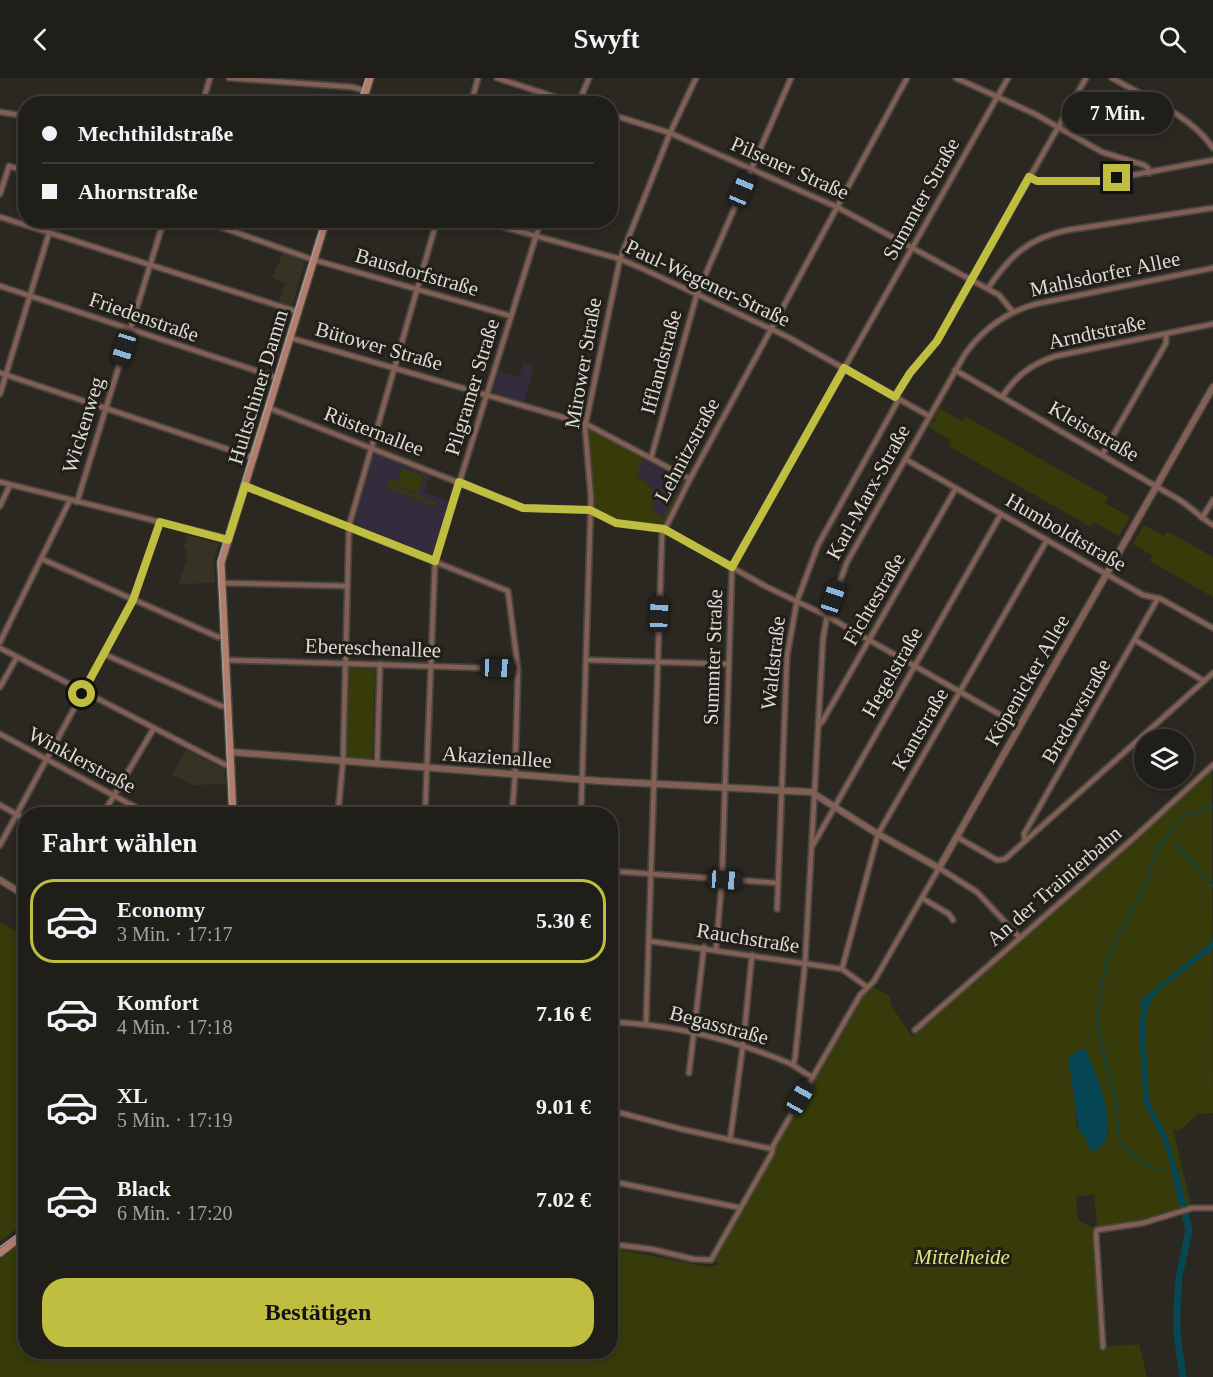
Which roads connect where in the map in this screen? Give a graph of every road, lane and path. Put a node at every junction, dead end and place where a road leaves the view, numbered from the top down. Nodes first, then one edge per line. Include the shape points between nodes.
1 (210, 78) edge
2 (229, 78) edge
3 (370, 78) edge
4 (478, 78) edge
5 (497, 78) edge
6 (589, 78) edge
7 (696, 78) edge
8 (791, 78) edge
9 (907, 78) edge
10 (956, 78) edge
11 (1008, 78) edge
12 (1086, 78) edge
13 (1112, 78) edge
14 (366, 91) junction
15 (204, 96) edge
16 (364, 96) edge
17 (473, 96) edge
18 (552, 96) edge
19 (581, 96) edge
20 (997, 96) junction
21 (0, 112) edge
22 (18, 115) edge
23 (618, 117) edge
24 (1058, 127) junction
25 (670, 133) junction
26 (1213, 147) edge
27 (1213, 160) edge
28 (751, 168) junction
29 (18, 169) edge
30 (1149, 173) junction
31 (1029, 177) junction
32 (0, 194) edge
33 (837, 207) junction
34 (1213, 208) edge
35 (0, 217) edge
36 (18, 223) edge
37 (34, 228) edge
38 (162, 228) edge
39 (226, 228) edge
40 (324, 228) edge
41 (435, 228) edge
42 (507, 228) edge
43 (538, 228) edge
44 (49, 233) junction
45 (536, 236) junction
46 (912, 247) junction
47 (620, 259) junction
48 (314, 260) junction
49 (150, 265) junction
50 (949, 267) joint
51 (1213, 268) edge
52 (972, 279) junction
53 (0, 286) edge
54 (988, 288) junction
55 (417, 289) junction
56 (697, 294) junction
57 (30, 296) junction
58 (298, 312) junction
59 (1013, 312) junction
60 (511, 316) junction
61 (1213, 324) edge
62 (130, 329) junction
63 (771, 329) junction
64 (1166, 334) junction
65 (291, 338) junction
66 (394, 368) junction
67 (844, 368) junction
68 (955, 370) junction
69 (3, 374) edge
70 (278, 378) junction
71 (1213, 387) edge
72 (0, 394) edge
73 (486, 395) junction
74 (1002, 397) junction
75 (897, 398) junction
76 (106, 408) junction
77 (269, 408) junction
78 (929, 416) junction
79 (586, 424) junction
80 (371, 448) junction
81 (1102, 455) junction
82 (254, 458) junction
83 (651, 458) junction
84 (905, 459) junction
85 (690, 479) junction
86 (0, 482) edge
87 (459, 482) junction
88 (10, 485) junction
89 (245, 486) junction
90 (1157, 486) junction
91 (956, 488) junction
92 (70, 500) junction
93 (1213, 500) edge
94 (77, 502) junction
95 (0, 506) edge
96 (590, 510) junction
97 (1001, 514) junction
98 (1202, 518) junction
99 (160, 522) junction
100 (1213, 525) edge
101 (349, 526) junction
102 (664, 529) junction
103 (228, 540) junction
104 (1047, 540) junction
105 (42, 559) junction
106 (435, 561) junction
107 (732, 567) junction
108 (1107, 574) junction
109 (222, 583) junction
110 (347, 586) junction
111 (1158, 598) junction
112 (133, 600) junction
113 (797, 602) junction
114 (827, 616) junction
115 (1213, 628) edge
116 (225, 637) junction
117 (869, 640) junction
118 (1135, 640) junction
119 (0, 642) edge
120 (0, 648) edge
121 (105, 654) junction
122 (17, 657) junction
123 (227, 660) junction
124 (586, 660) junction
125 (657, 662) junction
126 (345, 663) junction
127 (380, 664) junction
128 (729, 664) junction
129 (431, 666) junction
130 (915, 666) junction
131 (518, 669) junction
132 (1213, 673) edge
133 (1204, 681) junction
134 (0, 687) edge
135 (83, 692) junction
136 (960, 692) junction
137 (229, 706) junction
138 (819, 725) junction
139 (1020, 726) junction
140 (154, 728) junction
141 (0, 734) edge
142 (231, 752) junction
143 (46, 759) junction
144 (343, 761) junction
145 (377, 764) junction
146 (232, 765) junction
147 (1213, 765) edge
148 (428, 768) junction
149 (515, 775) junction
150 (582, 780) junction
151 (653, 784) junction
152 (725, 788) junction
153 (781, 790) junction
154 (815, 793) junction
155 (114, 796) junction
156 (0, 805) edge
157 (835, 806) junction
158 (20, 807) edge
159 (107, 807) edge
160 (135, 807) edge
161 (233, 807) edge
162 (339, 807) edge
163 (425, 807) edge
164 (513, 807) edge
165 (581, 807) edge
166 (18, 811) edge
167 (16, 815) junction
168 (879, 834) junction
169 (957, 837) junction
170 (1025, 840) junction
171 (0, 845) edge
172 (812, 847) junction
173 (939, 868) junction
174 (618, 872) edge
175 (651, 874) junction
176 (722, 879) junction
177 (0, 880) edge
178 (778, 883) junction
179 (18, 891) edge
180 (922, 898) junction
181 (777, 909) dead end
182 (953, 920) dead end
183 (1020, 938) junction
184 (649, 940) junction
185 (704, 947) junction
186 (716, 949) junction
187 (752, 955) junction
188 (805, 964) junction
189 (842, 969) junction
190 (867, 987) junction
191 (618, 1022) edge
192 (646, 1023) junction
193 (915, 1030) dead end
194 (694, 1034) junction
195 (743, 1045) junction
196 (793, 1065) junction
197 (689, 1072) dead end
198 (813, 1077) junction
199 (618, 1112) edge
200 (730, 1140) junction
201 (772, 1149) junction
202 (618, 1183) edge
203 (741, 1208) junction
204 (1213, 1208) edge
205 (18, 1239) edge
206 (618, 1245) edge
207 (0, 1253) edge
208 (1103, 1347) dead end

1 - 15 street
2 - 14 street
3 - 14 main road
4 - 17 street
5 - 18 street
6 - 19 street
7 - 25 street, Mirower Straße
8 - 28 street, Ifflandstraße
9 - 33 street, Lehnitzstraße
10 - 20 street
11 - 20 street, Summter Straße
12 - 24 street, Waldstraße
13 - 26 street via 1183,118 1206,136
14 - 16 main road
20 - 24 street
20 - 46 street, Summter Straße
21 - 22 street
23 - 25 street, Pilsener Straße
24 - 30 street via 1102,152 1144,165
24 - 31 street, Waldstraße
25 - 28 street, Pilsener Straße
25 - 47 street, Mirower Straße
27 - 30 street
28 - 33 street, Pilsener Straße
28 - 56 street, Ifflandstraße
29 - 32 street via 9,166
30 - 31 street via 1101,181 1037,181
31 - 52 street, Waldstraße
33 - 46 street, Pilsener Straße
33 - 63 street, Lehnitzstraße
34 - 54 street via 1048,235 1016,253
35 - 36 street
37 - 44 street
38 - 49 street, Wickenweg
39 - 48 street, Bausdorfstraße
40 - 48 main road, Hultschiner Damm
41 - 55 street
42 - 45 street, Paul-Wegener-Straße
43 - 45 street, Pilgramer Straße
44 - 49 street
44 - 57 street
45 - 47 street, Paul-Wegener-Straße
45 - 60 street, Pilgramer Straße
46 - 50 street, Pilsener Straße
46 - 67 street, Summter Straße
47 - 56 street, Paul-Wegener-Straße
47 - 79 street, Mirower Straße
48 - 55 street, Bausdorfstraße
48 - 58 main road, Hultschiner Damm
49 - 58 street
49 - 62 street, Wickenweg
50 - 52 street, Mahlsdorfer Allee
51 - 59 street, Mahlsdorfer Allee
52 - 54 street, Mahlsdorfer Allee
52 - 75 street, Waldstraße via 937,341 910,373
53 - 57 street, Friedenstraße
54 - 59 street, Mahlsdorfer Allee via 1007,302
55 - 60 street, Bausdorfstraße
55 - 66 street
56 - 63 street, Paul-Wegener-Straße
56 - 83 street, Ifflandstraße
57 - 62 street, Friedenstraße
57 - 69 street
58 - 65 main road, Hultschiner Damm
59 - 68 street, Karl-Marx-Straße via 976,340
60 - 73 street, Pilgramer Straße
61 - 64 street, Arndtstraße
62 - 70 street, Friedenstraße
62 - 76 street, Wickenweg
63 - 67 street, Paul-Wegener-Straße
63 - 85 street, Lehnitzstraße
64 - 74 street, Arndtstraße via 1040,361 1018,376
64 - 81 street via 1166,343
65 - 66 street, Bütower Straße
65 - 70 main road, Hultschiner Damm
66 - 73 street, Bütower Straße
66 - 80 street
67 - 75 street, Paul-Wegener-Straße
67 - 107 street, Summter Straße
68 - 74 street, Kleiststraße
68 - 78 street, Karl-Marx-Straße
69 - 72 street
69 - 76 street
70 - 77 main road, Hultschiner Damm
71 - 90 street, Köpenicker Allee
73 - 79 street, Bütower Straße
73 - 87 street, Pilgramer Straße
74 - 81 street, Kleiststraße
75 - 78 street, Paul-Wegener-Straße
75 - 113 street, Waldstraße via 821,538
76 - 82 street
76 - 94 street, Wickenweg
77 - 80 street, Rüsternallee
77 - 82 main road, Hultschiner Damm
78 - 84 street, Karl-Marx-Straße
79 - 83 street, Bütower Straße
79 - 96 street, Mirower Straße
80 - 87 street, Rüsternallee
80 - 101 street
81 - 90 street, Kleiststraße
82 - 89 main road, Hultschiner Damm
83 - 85 street, Bütower Straße
84 - 91 street, Humboldtstraße
84 - 114 street, Karl-Marx-Straße via 847,562
85 - 102 street, Lehnitzstraße
86 - 88 street
87 - 96 street, Rüsternallee via 523,508
87 - 106 street, Pilgramer Straße
88 - 92 street
88 - 95 street
89 - 101 street
89 - 103 main road, Hultschiner Damm
90 - 98 street, Kleiststraße via 1195,509
90 - 108 street, Köpenicker Allee
91 - 97 street, Humboldtstraße
91 - 117 street, Fichtestraße
92 - 94 street
92 - 105 street
93 - 98 street
94 - 99 street
96 - 102 street, Rüsternallee via 616,523
96 - 124 street, Mirower Straße
97 - 104 street, Humboldtstraße
97 - 130 street, Hegelstraße
98 - 100 street, Kleiststraße
99 - 103 street
99 - 112 street
101 - 106 street
101 - 110 street
102 - 107 street, Rüsternallee
102 - 125 street, Lehnitzstraße
103 - 109 main road, Hultschiner Damm via 221,563
104 - 108 street, Humboldtstraße
104 - 136 street, Kantstraße
105 - 112 street
105 - 119 street
106 - 129 street, Pilgramer Straße
106 - 131 street via 508,591
107 - 113 street, Rüsternallee
107 - 128 street, Summter Straße
108 - 111 street, Humboldtstraße via 1143,595
108 - 139 street, Köpenicker Allee
109 - 110 street
109 - 116 main road, Hultschiner Damm
110 - 126 street
111 - 115 street, Humboldtstraße
111 - 118 street, Bredowstraße
112 - 116 street
112 - 121 street
113 - 114 street, Rüsternallee
113 - 153 street, Waldstraße via 787,656
114 - 117 street, Rüsternallee
114 - 138 street, Karl-Marx-Straße
116 - 123 main road, Hultschiner Damm
117 - 130 street, Rüsternallee
117 - 138 street, Fichtestraße
118 - 133 street
118 - 170 street, Bredowstraße via 1024,834
120 - 122 street
121 - 135 street
121 - 137 street
122 - 134 street
122 - 135 street
123 - 126 street, Ebereschenallee
123 - 137 main road, Hultschiner Damm
124 - 125 street
124 - 150 street, Mirower Straße
125 - 128 street
125 - 151 street, Lehnitzstraße
126 - 127 street, Ebereschenallee
126 - 144 street
127 - 129 street, Ebereschenallee
127 - 145 street
128 - 152 street, Summter Straße
129 - 131 street, Ebereschenallee
129 - 148 street, Pilgramer Straße
130 - 136 street, Rüsternallee
130 - 157 street, Hegelstraße
131 - 149 street
132 - 133 street
133 - 170 street
135 - 140 street
135 - 143 street
136 - 139 street, Rüsternallee
136 - 168 street, Kantstraße
137 - 142 main road, Hultschiner Damm
138 - 154 street, Karl-Marx-Straße
139 - 169 street, Köpenicker Allee
140 - 146 street
140 - 155 street
141 - 143 street, Winklerstraße
142 - 144 street, Akazienallee
142 - 146 main road, Hultschiner Damm
143 - 155 street, Winklerstraße
143 - 158 street
144 - 145 street, Akazienallee
144 - 162 street
145 - 148 street, Akazienallee
146 - 161 main road, Hultschiner Damm
147 - 183 street, An der Trainierbahn
148 - 149 street, Akazienallee
148 - 163 street, Pilgramer Straße
149 - 150 street, Akazienallee
149 - 164 street
150 - 151 street, Akazienallee
150 - 165 street, Mirower Straße
151 - 152 street, Akazienallee
151 - 175 street, Lehnitzstraße
152 - 153 street, Akazienallee
152 - 176 street, Summter Straße
153 - 154 street, Akazienallee
153 - 178 street, Waldstraße
154 - 157 street
154 - 172 street, Karl-Marx-Straße
155 - 159 street
155 - 160 street, Winklerstraße
156 - 167 street
157 - 168 street
157 - 172 street, Hegelstraße
166 - 167 street
167 - 171 street
168 - 173 street
168 - 189 street, Kantstraße
169 - 170 street via 1000,861
169 - 173 street, Köpenicker Allee
172 - 188 street, Karl-Marx-Straße
173 - 180 street, Köpenicker Allee
173 - 183 street via 977,892
174 - 175 street
175 - 176 street
175 - 184 street, Lehnitzstraße
176 - 178 street
176 - 186 street, Summter Straße
177 - 179 street
178 - 181 street, Waldstraße
180 - 182 street
180 - 190 street, Köpenicker Allee
183 - 193 street, An der Trainierbahn
184 - 185 street, Rauchstraße
184 - 192 street, Lehnitzstraße
185 - 186 street, Rauchstraße
185 - 194 street
186 - 187 street, Rauchstraße
187 - 188 street, Rauchstraße
187 - 195 street
188 - 189 street, Rauchstraße
188 - 196 street, Karl-Marx-Straße
189 - 190 street, Rauchstraße
190 - 198 street, Köpenicker Allee
191 - 192 street, Begasstraße
192 - 194 street, Begasstraße
194 - 195 street, Begasstraße
194 - 197 street
195 - 196 street, Begasstraße
195 - 200 street
196 - 198 street, Begasstraße
198 - 201 street, Köpenicker Allee
199 - 200 street
200 - 201 street
201 - 203 street, Köpenicker Allee
202 - 203 street
203 - 206 street, Köpenicker Allee via 711,1260
204 - 208 street via 1190,1208 1143,1223 1098,1230
205 - 207 main road

